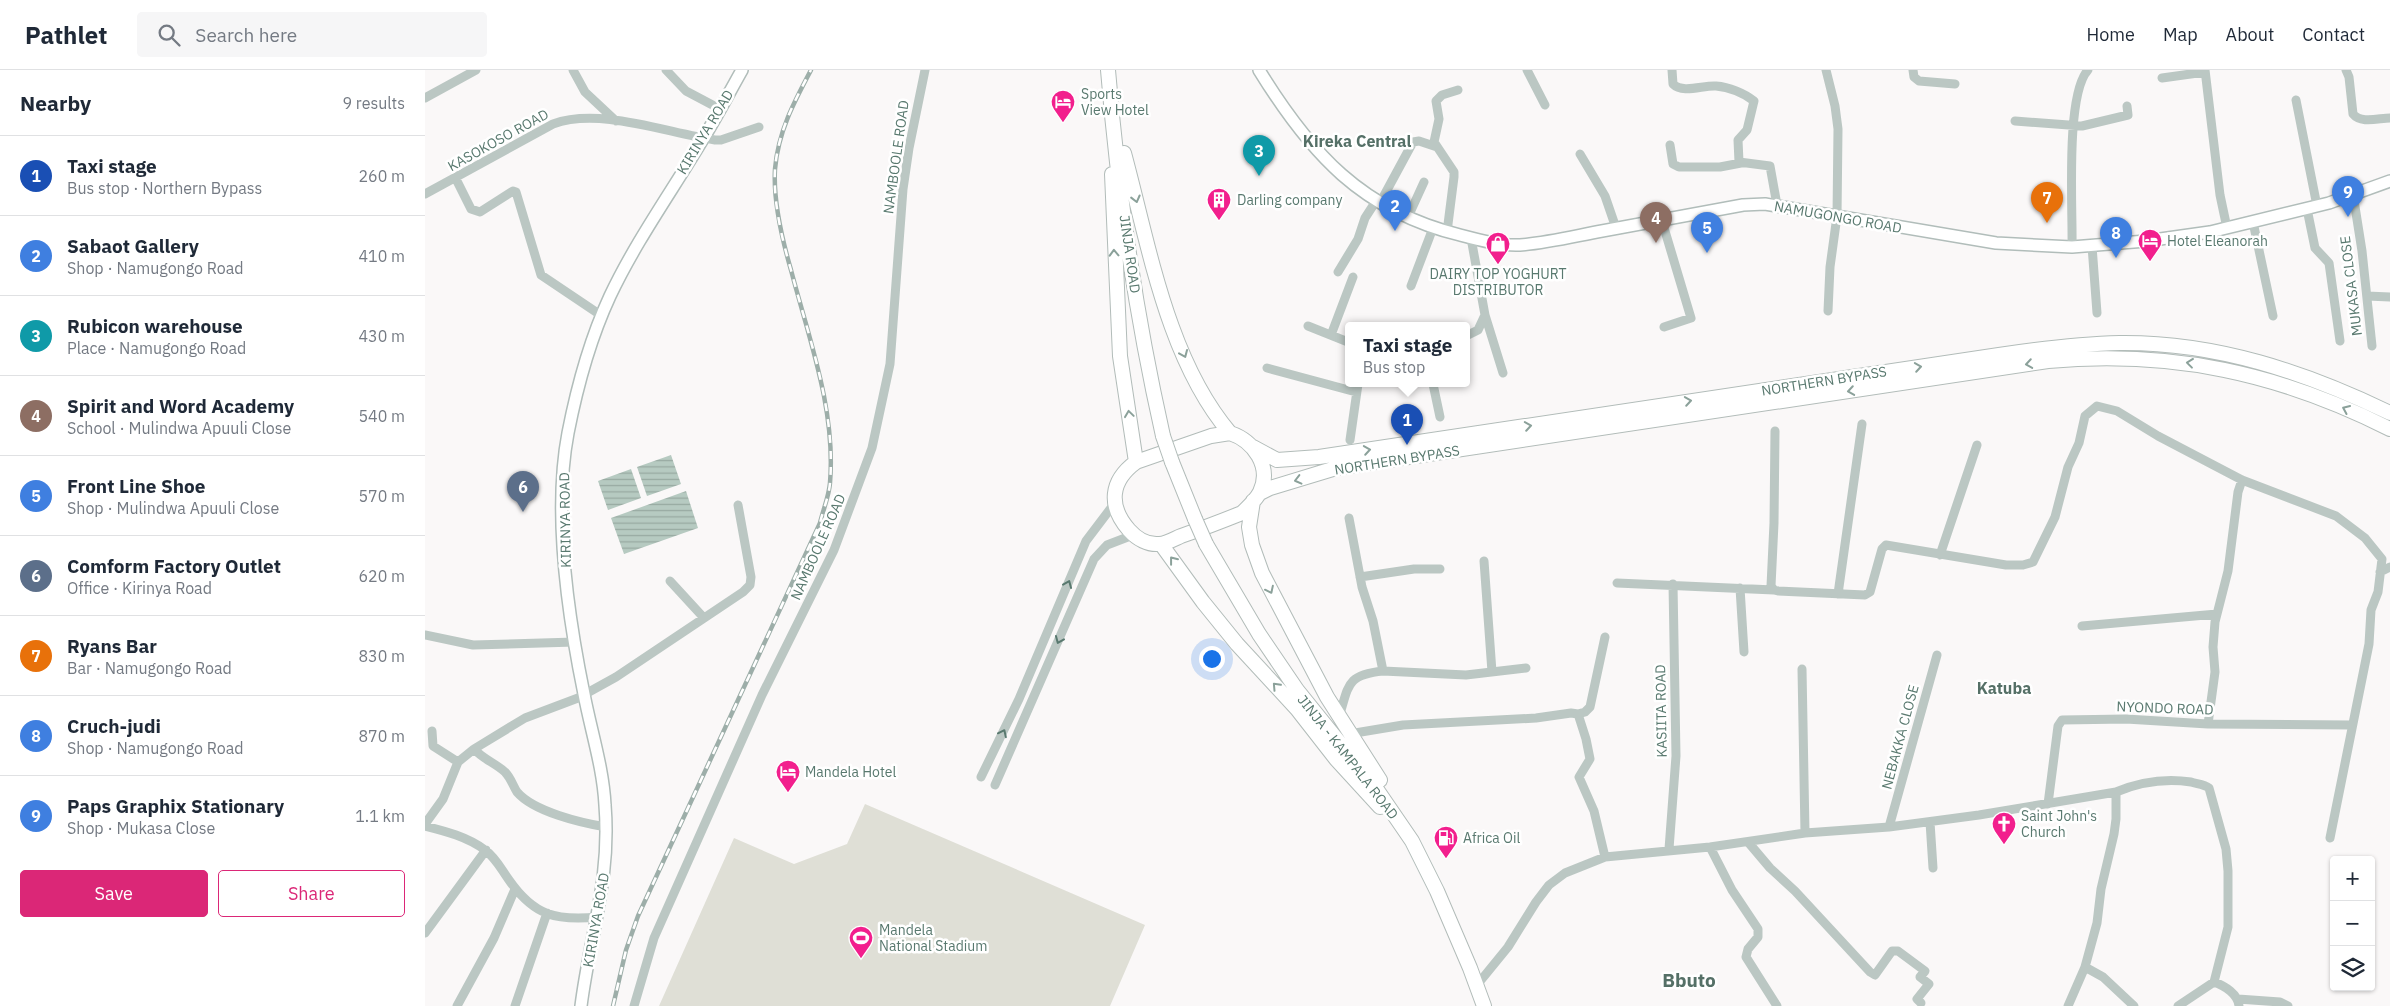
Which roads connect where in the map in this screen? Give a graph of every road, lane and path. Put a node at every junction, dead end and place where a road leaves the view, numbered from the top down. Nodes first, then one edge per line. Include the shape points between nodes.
1 (476, 70) edge
2 (573, 70) edge
3 (666, 70) edge
4 (742, 70) edge
5 (925, 70) edge
6 (1108, 70) edge
7 (1259, 70) edge
8 (1527, 70) edge
9 (1672, 70) edge
10 (1826, 70) edge
11 (1913, 70) edge
12 (2088, 70) edge
13 (2346, 70) edge
14 (2205, 71) edge
15 (2161, 78) dead end
16 (1955, 84) dead end
17 (1458, 90) dead end
18 (425, 98) edge
19 (2297, 100) dead end
20 (1111, 101) junction
21 (1545, 105) dead end
22 (2127, 106) dead end
23 (720, 109) junction
24 (2390, 118) edge
25 (616, 121) junction
26 (2015, 121) dead end
27 (2073, 125) junction
28 (759, 127) dead end
29 (703, 138) junction
30 (1670, 145) dead end
31 (1437, 147) junction
32 (1580, 154) dead end
33 (1741, 164) junction
34 (455, 179) junction
35 (2390, 181) edge
36 (1424, 182) dead end
37 (425, 194) edge
38 (2353, 194) junction
39 (1378, 202) junction
40 (1777, 205) junction
41 (2312, 208) junction
42 (1837, 216) junction
43 (1408, 217) junction
44 (1662, 221) junction
45 (2253, 222) junction
46 (1433, 228) junction
47 (1616, 228) junction
48 (2227, 228) junction
49 (1447, 232) junction
50 (1471, 238) junction
51 (2092, 246) junction
52 (2072, 247) junction
53 (1339, 272) dead end
54 (1353, 277) dead end
55 (1411, 286) dead end
56 (2367, 296) junction
57 (2390, 297) edge
58 (1829, 311) dead end
59 (2097, 313) dead end
60 (602, 316) junction
61 (1485, 316) junction
62 (2273, 316) dead end
63 (1308, 326) dead end
64 (1664, 328) dead end
65 (1470, 334) edge
66 (1331, 335) junction
67 (1345, 341) edge
68 (2340, 342) dead end
69 (2372, 346) dead end
70 (1267, 368) dead end
71 (1503, 374) dead end
72 (1345, 385) edge
73 (1434, 387) edge
74 (1357, 388) edge
75 (2390, 413) edge
76 (1440, 418) dead end
77 (1862, 424) dead end
78 (2390, 429) edge
79 (1775, 431) dead end
80 (1230, 433) junction
81 (1350, 440) dead end
82 (1977, 445) dead end
83 (1253, 448) junction
84 (1136, 462) junction
85 (1172, 462) joint
86 (2242, 480) junction
87 (1257, 496) junction
88 (738, 504) dead end
89 (1114, 504) junction
90 (1349, 518) dead end
91 (1133, 535) junction
92 (1161, 544) junction
93 (1940, 555) junction
94 (1484, 561) dead end
95 (2390, 567) edge
96 (1440, 569) dead end
97 (2380, 572) junction
98 (1360, 577) junction
99 (670, 581) dead end
100 (1617, 583) dead end
101 (1673, 584) junction
102 (1740, 588) junction
103 (1774, 590) junction
104 (1838, 594) junction
105 (2217, 614) junction
106 (704, 618) junction
107 (2082, 626) dead end
108 (425, 635) edge
109 (1605, 637) dead end
110 (575, 642) junction
111 (1744, 652) dead end
112 (1937, 655) dead end
113 (1526, 668) dead end
114 (1802, 669) dead end
115 (1383, 671) junction
116 (1492, 672) junction
117 (584, 695) junction
118 (1578, 714) junction
119 (1339, 717) junction
120 (2208, 724) junction
121 (2352, 725) junction
122 (432, 731) dead end
123 (1349, 734) junction
124 (474, 749) junction
125 (458, 762) junction
126 (981, 777) dead end
127 (995, 785) dead end
128 (2116, 792) junction
129 (2048, 804) junction
130 (1930, 822) junction
131 (425, 825) edge
132 (1889, 827) junction
133 (606, 828) junction
134 (1805, 833) junction
135 (2330, 838) dead end
136 (1412, 841) junction
137 (1748, 842) junction
138 (1710, 846) junction
139 (1669, 849) junction
140 (486, 850) junction
141 (1605, 857) junction
142 (1933, 868) dead end
143 (515, 888) junction
144 (547, 914) junction
145 (598, 917) junction
146 (425, 933) edge
147 (2085, 967) junction
148 (2214, 982) junction
149 (1477, 985) junction
150 (1921, 1003) dead end
151 (2239, 1003) edge
152 (457, 1006) edge
153 (515, 1006) edge
154 (581, 1006) edge
155 (634, 1006) edge
156 (1484, 1006) edge
157 (1777, 1006) edge
158 (2067, 1006) edge
159 (2133, 1006) edge
160 (2178, 1006) edge
161 (2288, 1006) edge

1 - 18 street
2 - 25 street via 585,92
3 - 23 street via 686,91
4 - 23 main road, KIRINYA ROAD
5 - 155 street, NAMBOOLE ROAD via 903,189 890,364 872,448 835,550 762,695 653,938
6 - 20 highway, JINJA ROAD
7 - 39 main road, NAMUGONGO ROAD via 1310,144 1334,169
8 - 21 street
9 - 33 street via 1673,84 1679,88 1716,86 1754,101 1747,130 1738,140
10 - 42 street via 1838,129
11 - 16 street via 1919,81
12 - 27 street via 2081,86
13 - 24 street via 2355,117
14 - 15 street
14 - 48 street
17 - 31 street via 1436,100 1439,119 1435,136
19 - 41 street
20 -> 80 highway via 1166,308 1189,366 1219,420
84 -> 20 highway via 1118,330
20 - 85 highway, JINJA ROAD, bridge via 1145,355
22 - 27 street via 2128,116 2090,125
23 - 29 main road, KIRINYA ROAD
25 - 29 street, KASOKOSO ROAD
25 - 34 street, KASOKOSO ROAD via 583,118 553,124
26 - 27 street
27 - 52 street
28 - 29 street, KASOKOSO ROAD via 721,140
29 - 60 main road, KIRINYA ROAD via 637,244
30 - 33 street via 1673,164 1679,167
31 - 39 street via 1415,141
31 - 49 street via 1454,172
32 - 47 street via 1605,196
33 - 40 street via 1770,166
34 - 37 street, KASOKOSO ROAD
34 - 60 street via 475,212 516,192 541,275
35 - 38 main road, NAMUGONGO ROAD
36 - 43 street
38 - 41 main road, NAMUGONGO ROAD
38 - 56 street, MUKASA CLOSE
39 - 43 main road, NAMUGONGO ROAD
39 - 53 street via 1365,218
40 - 42 main road, NAMUGONGO ROAD
40 - 44 main road, NAMUGONGO ROAD via 1743,205
41 - 45 main road, NAMUGONGO ROAD
41 - 68 street via 2315,248 2329,263
42 - 52 main road, NAMUGONGO ROAD via 1996,242
42 - 58 street via 1830,267
43 - 46 main road, NAMUGONGO ROAD
44 - 47 main road, NAMUGONGO ROAD
44 - 64 street via 1691,318
45 - 48 main road, NAMUGONGO ROAD
45 - 62 street
46 - 49 main road, NAMUGONGO ROAD
46 - 55 street
47 - 50 main road, NAMUGONGO ROAD via 1520,245
48 - 51 main road, NAMUGONGO ROAD
49 - 50 main road, NAMUGONGO ROAD
50 - 61 street
51 - 52 main road, NAMUGONGO ROAD
51 - 59 street
54 - 66 street
56 - 57 street
56 - 69 street, MUKASA CLOSE
60 - 110 main road, KIRINYA ROAD via 586,359 564,460 563,531
61 - 65 street via 1478,330
61 - 71 street
63 - 66 street
66 - 67 street
70 - 72 street
73 - 76 street
74 - 81 street
83 -> 75 highway, NORTHERN BYPASS via 1277,460 1319,457 1999,355 2073,345 2121,343 2181,346 2265,362 2314,379
77 - 104 street
78 -> 87 highway, NORTHERN BYPASS via 2323,398 2253,375 2194,363 2090,357 1336,468 1270,488
79 - 103 street via 1775,523 1771,577
80 - 83 highway
80 - 84 highway via 1211,436
82 - 93 street
83 - 87 highway via 1263,469
84 - 89 highway via 1119,480
85 - 136 highway, JINJA - KAMPALA ROAD, bridge via 1206,544 1253,625 1297,690 1373,784
86 - 93 street via 2117,412 2097,406 2085,416 2055,517 2033,562 2006,565
86 - 97 street via 2317,508 2352,526 2382,559
86 - 105 street via 2228,571
87 - 92 highway via 1242,513
87 -> 119 highway via 1249,527 1262,573
88 - 106 street via 751,570 749,585
89 - 91 highway via 1119,518
126 -> 89 street via 1019,699 1086,541
90 - 98 street
91 - 92 highway via 1143,541
91 -> 127 street via 1107,545 1094,559
136 -> 92 highway via 1237,644
93 - 104 street via 1886,545 1869,592 1865,596
94 - 116 street
95 - 97 street
96 - 98 street via 1414,569
97 - 121 street
98 - 115 street
99 - 106 street
100 - 101 street
101 - 102 street
101 - 139 street, KASIITA ROAD via 1676,756
102 - 103 street
102 - 111 street
103 - 104 street
105 - 107 street
105 - 120 street via 2213,647 2215,672
106 - 117 street via 645,659
108 - 110 street via 473,645
109 - 118 street via 1590,707
110 - 117 main road, KIRINYA ROAD
112 - 132 street, NEBAKKA CLOSE
113 - 116 street
114 - 134 street
115 - 116 street via 1466,675
115 - 119 street via 1351,681
117 - 124 street via 525,718
117 - 133 main road, KIRINYA ROAD via 601,767
118 - 123 street via 1403,725
118 - 141 street via 1590,759 1579,777 1594,811
119 - 123 highway
120 - 121 street, NYONDO ROAD
120 - 129 street, NYONDO ROAD via 2126,719 2062,720 2058,726
121 - 135 street
122 - 125 street via 433,746
123 - 136 highway via 1394,803
124 - 125 street
124 - 133 street via 504,772 517,792 530,802 563,819
125 - 131 street via 443,799
128 - 129 street
128 - 147 street via 2114,834
128 - 148 street via 2168,779 2209,788 2226,849 2227,871 2228,927
129 - 130 street
130 - 132 street
130 - 142 street
131 - 140 street via 461,837
132 - 134 street
133 - 145 main road, KIRINYA ROAD via 606,871
134 - 137 street
136 - 149 highway, JINJA - KAMPALA ROAD
137 - 138 street
137 - 150 street via 1870,972 1875,975 1892,951 1898,951 1925,971 1920,977 1929,984 1917,999
138 - 139 street
138 - 157 street via 1732,890 1758,929 1758,937 1746,957
139 - 141 street
140 - 143 street
140 - 146 street
141 - 149 street via 1565,873 1549,886 1502,955
143 - 144 street via 533,907
143 - 152 street via 494,938
144 - 145 street via 570,920
144 - 153 street
145 - 154 main road, KIRINYA ROAD
147 - 158 street
147 - 159 street via 2103,977
148 - 151 street via 2233,993
148 - 160 street
149 - 156 highway, JINJA - KAMPALA ROAD
151 - 161 street via 2280,1002

